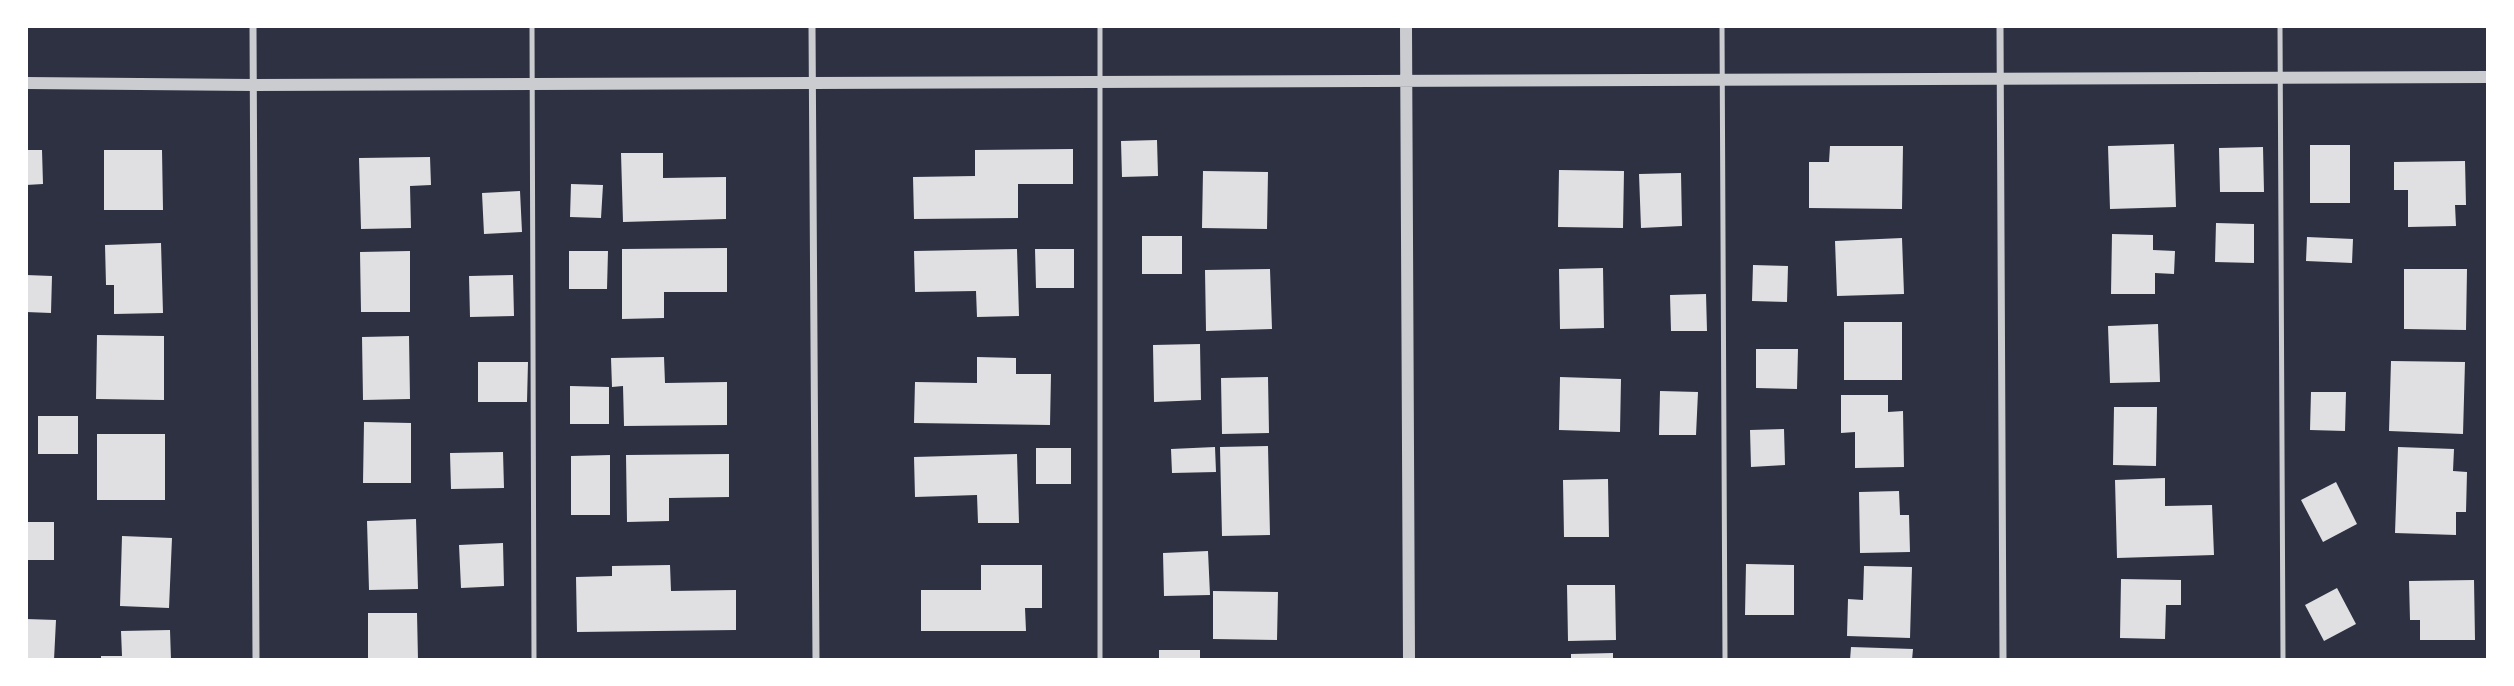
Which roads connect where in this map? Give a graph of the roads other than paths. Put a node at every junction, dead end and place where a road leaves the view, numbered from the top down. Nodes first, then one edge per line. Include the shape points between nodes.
1 (253, 26) edge
2 (532, 26) edge
3 (813, 26) edge
4 (1100, 26) edge
5 (1406, 26) edge
6 (1722, 26) edge
7 (2000, 26) edge
8 (2280, 26) edge
9 (2488, 77) edge
10 (2000, 78) junction
11 (2281, 78) junction
12 (1723, 80) junction
13 (1406, 81) junction
14 (1100, 82) junction
15 (26, 83) edge
16 (532, 83) junction
17 (813, 83) junction
18 (253, 85) junction
19 (256, 660) edge
20 (534, 660) edge
21 (816, 660) edge
22 (1100, 660) edge
23 (1409, 660) edge
24 (1725, 660) edge
25 (2003, 660) edge
26 (2283, 660) edge

1 - 18 street
2 - 16 lane
3 - 17 street
4 - 14 lane
5 - 13 street
6 - 12 lane
7 - 10 street
8 - 11 lane
9 - 11 street
10 - 11 street
10 - 12 street
10 - 25 street
11 - 26 lane
12 - 13 street
12 - 24 lane
13 - 14 street
13 - 23 street
14 - 17 street
14 - 22 lane
15 - 18 street
16 - 17 street
16 - 18 street
16 - 20 lane
17 - 21 street
18 - 19 street

